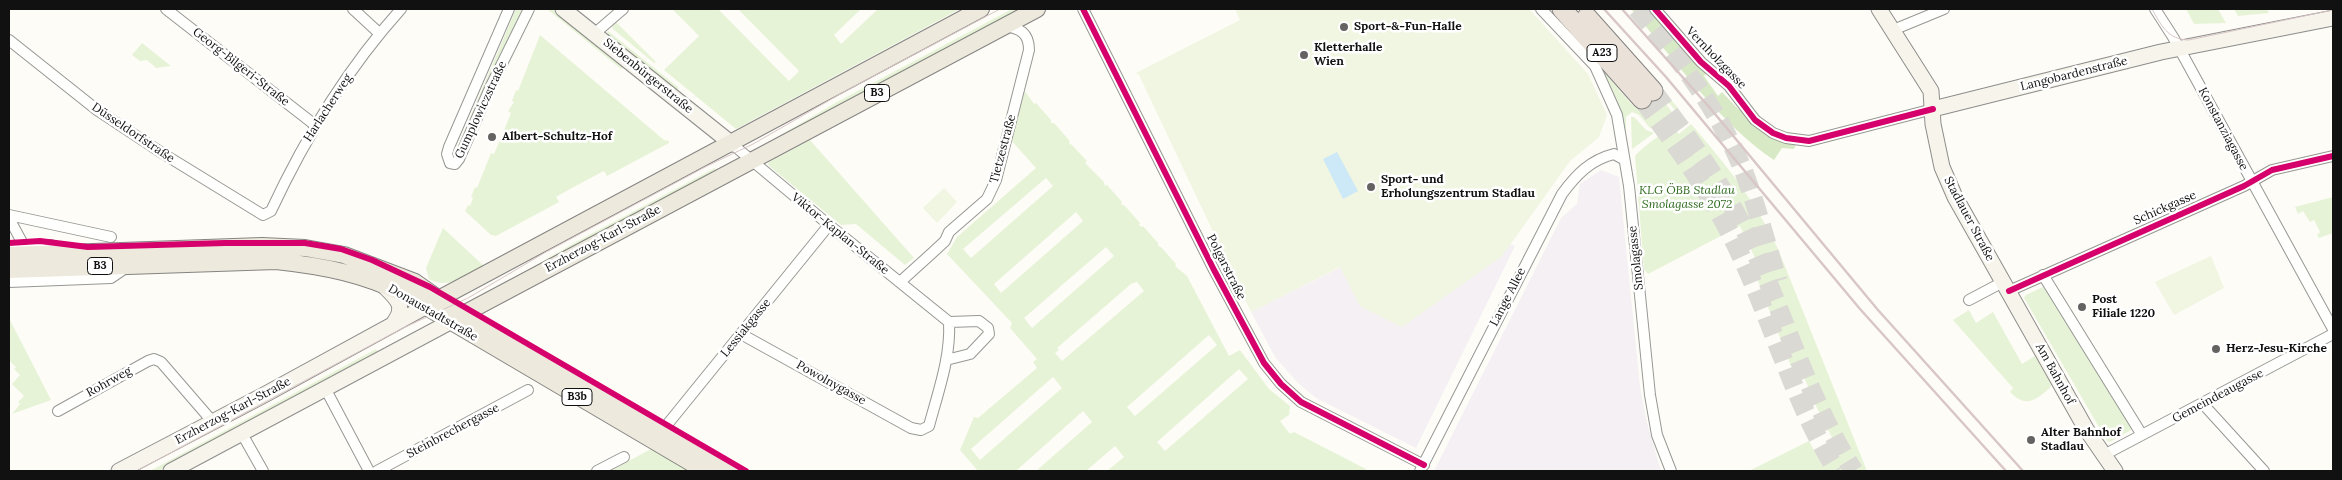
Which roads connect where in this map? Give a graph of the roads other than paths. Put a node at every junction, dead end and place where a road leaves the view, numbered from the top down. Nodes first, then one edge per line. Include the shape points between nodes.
1 (166, 9) edge
2 (353, 9) edge
3 (401, 9) edge
4 (509, 9) edge
5 (529, 9) edge
6 (563, 9) edge
7 (623, 9) edge
8 (981, 9) edge
9 (1037, 9) edge
10 (1083, 9) edge
11 (1541, 9) edge
12 (1562, 9) edge
13 (1578, 9) edge
14 (1655, 9) edge
15 (1879, 9) edge
16 (1944, 9) edge
17 (2155, 9) edge
18 (2333, 18) edge
19 (1003, 26) junction
20 (1893, 30) junction
21 (379, 33) junction
22 (594, 34) junction
23 (9, 40) edge
24 (2179, 49) junction
25 (1933, 109) junction
26 (315, 125) junction
27 (1816, 140) joint
28 (732, 144) junction
29 (2333, 156) edge
30 (1624, 159) junction
31 (751, 161) junction
32 (2251, 181) junction
33 (265, 215) joint
34 (10, 221) edge
35 (829, 226) junction
36 (111, 237) dead end
37 (9, 239) edge
38 (9, 246) edge
39 (24, 246) junction
40 (74, 253) junction
41 (9, 256) edge
42 (129, 265) junction
43 (9, 270) edge
44 (2043, 275) junction
45 (9, 282) edge
46 (380, 282) junction
47 (900, 282) junction
48 (2006, 286) junction
49 (440, 298) junction
50 (1969, 300) dead end
51 (425, 306) junction
52 (456, 318) junction
53 (949, 322) junction
54 (392, 324) junction
55 (2333, 329) edge
56 (741, 334) junction
57 (2333, 334) edge
58 (946, 360) junction
59 (325, 388) junction
60 (528, 390) dead end
61 (2203, 404) junction
62 (58, 411) dead end
63 (212, 421) junction
64 (662, 430) junction
65 (241, 432) junction
66 (2142, 435) junction
67 (624, 456) dead end
68 (2102, 456) junction
69 (1422, 468) edge
70 (119, 471) edge
71 (170, 471) edge
72 (264, 471) edge
73 (370, 471) edge
74 (377, 471) edge
75 (597, 471) edge
76 (705, 471) edge
77 (732, 471) edge
78 (1671, 471) edge
79 (2115, 471) edge
80 (2264, 471) edge

1 - 26 street, Georg-Bilgeri-Straße
2 - 21 street
3 - 21 street, Harlacherweg
4 - 5 street, Gumplowiczstraße via 449,147 450,163 455,164 459,160
6 - 22 street, Siebenbürgerstraße
7 - 22 street
8 - 28 main road, Erzherzog-Karl-Straße / B3
9 - 19 main road, Erzherzog-Karl-Straße / B3
10 - 69 street, Polgarstraße via 1264,363 1301,402
11 - 30 street, Smolagasse via 1595,66 1617,115
12 - 13 highway, A23 via 1648,95
14 - 27 street, Vernholzgasse via 1701,62 1729,86 1755,120 1786,138
15 - 20 street, Stadlauer Straße
16 - 20 street
17 - 24 street, Konstanziagasse
18 - 24 street, Langobardenstraße
19 - 31 main road, Erzherzog-Karl-Straße / B3
19 - 47 street, Tietzestraße via 1022,30 1029,40 1029,50 996,180 987,199
20 - 25 street, Stadlauer Straße via 1931,91
21 - 26 street, Harlacherweg
22 - 28 street, Siebenbürgerstraße
23 - 33 street, Düsseldorfstraße via 97,110 162,154
24 - 25 street, Langobardenstraße
24 - 32 street, Konstanziagasse
25 - 27 street, Langobardenstraße
25 - 48 street, Stadlauer Straße via 1936,139 1949,185
26 - 33 street, Harlacherweg via 271,210
28 - 31 street, Viktor-Kaplan-Straße
28 - 49 main road, Erzherzog-Karl-Straße / B3
29 - 32 street, Schickgasse via 2272,170
30 - 69 street, Lange Allee via 1614,154 1592,162 1562,194
30 - 78 street, Smolagasse via 1650,395 1657,435
31 - 35 street, Viktor-Kaplan-Straße
31 - 52 main road, Erzherzog-Karl-Straße / B3
32 - 44 street, Schickgasse
32 - 55 street, Konstanziagasse
34 - 36 street
34 - 37 street
34 - 39 street
35 - 47 street, Viktor-Kaplan-Straße
35 - 56 street, Lessiakgasse
38 - 39 street, Donaustadtstraße
39 - 40 street, Donaustadtstraße via 51,246
40 - 41 main road, Donaustadtstraße / B3
40 - 49 main road, Donaustadtstraße / B3 via 225,247 305,248 344,255 386,270 415,282
42 - 43 main road, Donaustadtstraße / B3
42 - 45 street via 111,278
42 - 46 main road, Donaustadtstraße / B3 via 276,260 349,272
44 - 48 street, Schickgasse
44 - 66 street
46 - 51 main road, Donaustadtstraße / B3
46 - 54 street via 400,304 400,312
47 - 53 street, Viktor-Kaplan-Straße
48 - 50 street
48 - 68 street, Am Bahnhof
49 - 51 main road, Erzherzog-Karl-Straße / B3
49 - 52 main road, Donaustadtstraße / B3b
51 - 52 main road, Donaustadtstraße / B3
51 - 54 street, Erzherzog-Karl-Straße
52 - 59 street, Erzherzog-Karl-Straße
52 - 64 main road, Donaustadtstraße / B3b
52 - 76 main road, Donaustadtstraße / B3b
53 - 58 street
53 - 58 street via 978,321 988,328 988,334 970,354
54 - 63 street, Erzherzog-Karl-Straße
56 - 58 street, Powolnygasse via 911,428 921,430 929,426
56 - 64 street, Lessiakgasse
57 - 61 street, Gemeindeaugasse
59 - 65 street, Erzherzog-Karl-Straße
59 - 73 street
60 - 74 street, Steinbrechergasse
61 - 66 street, Gemeindeaugasse
61 - 80 street
62 - 63 street, Rohrweg via 154,359 161,362
63 - 70 street, Erzherzog-Karl-Straße
64 - 77 main road, Donaustadtstraße / B3b
65 - 71 street, Erzherzog-Karl-Straße
65 - 72 street
66 - 68 street, Gemeindeaugasse
67 - 75 street
68 - 79 street

